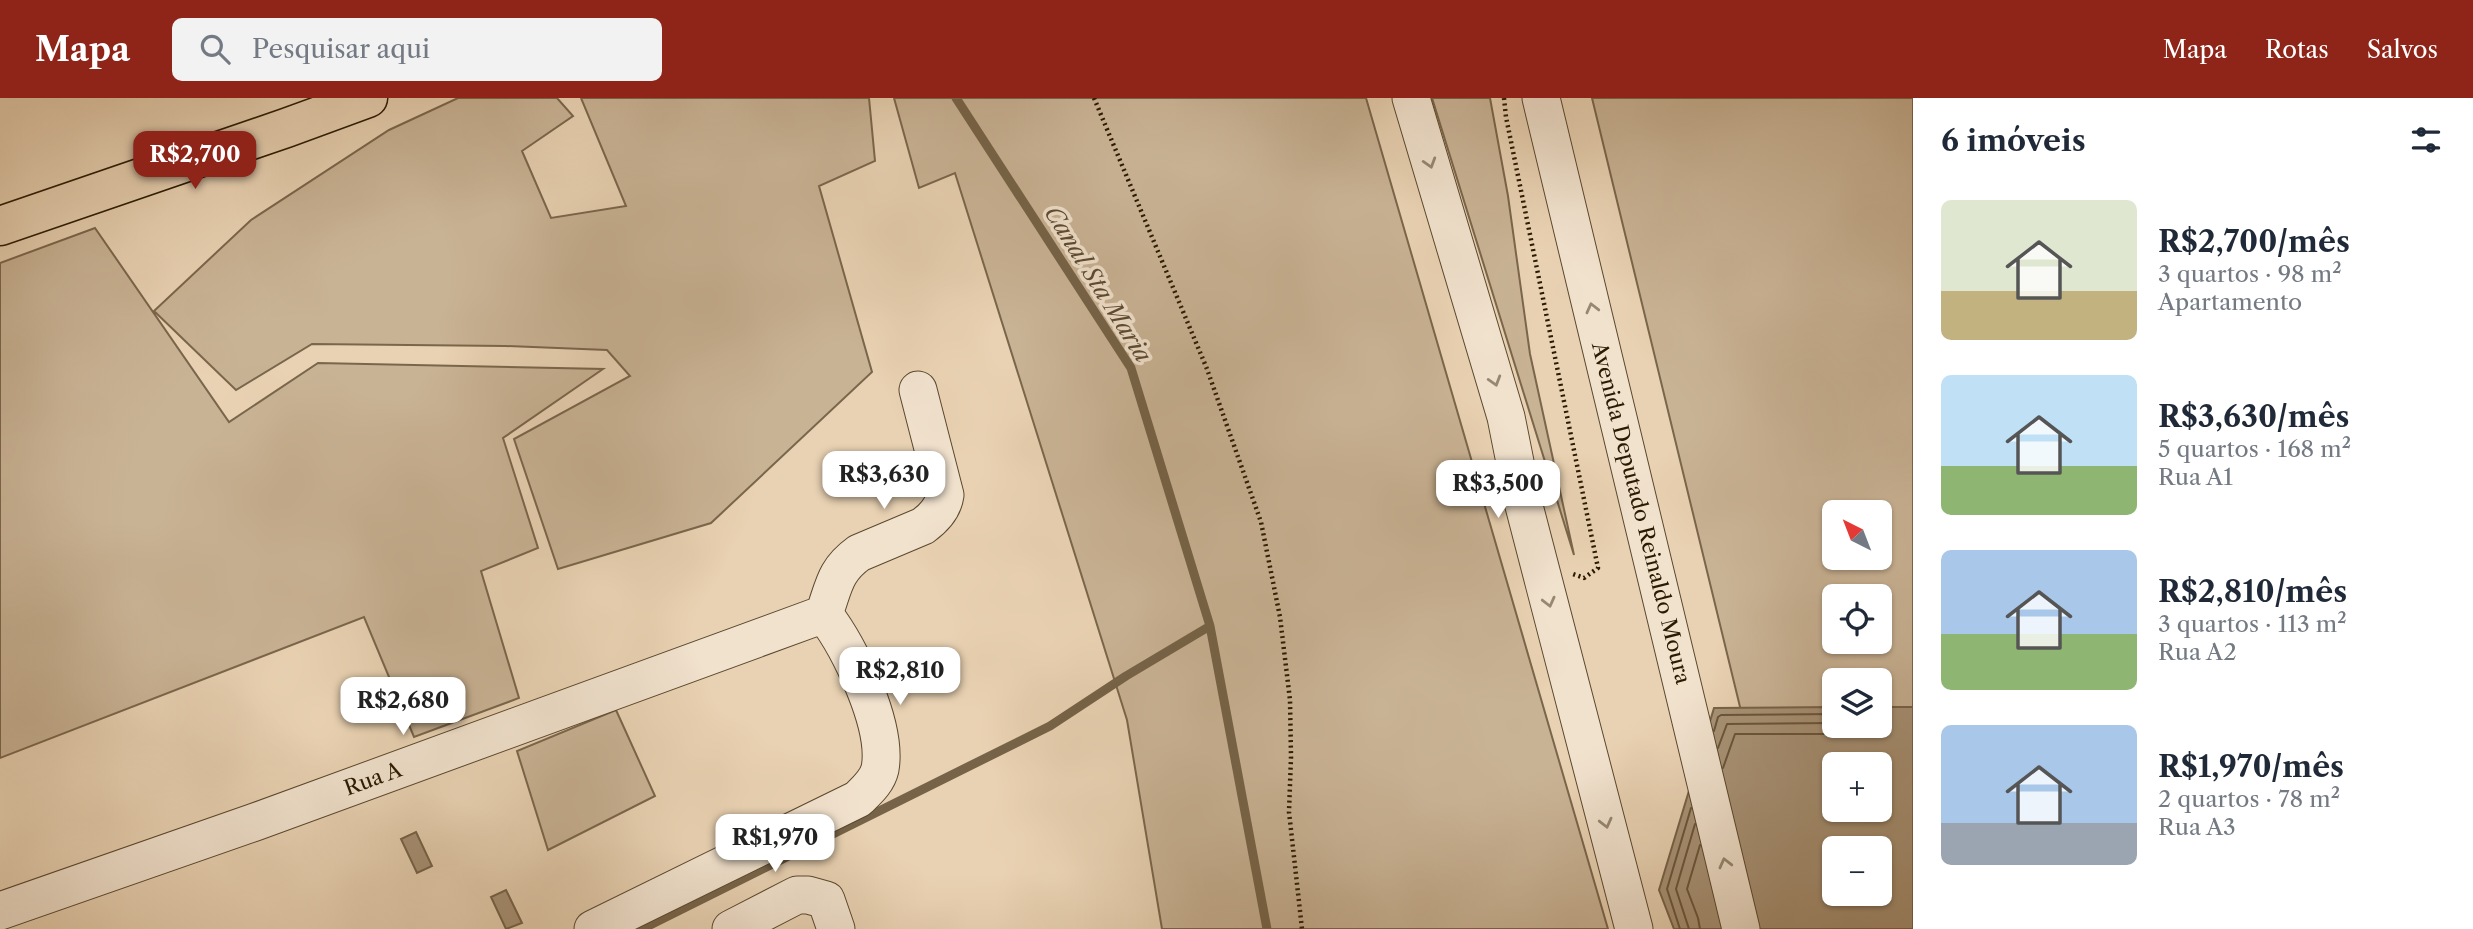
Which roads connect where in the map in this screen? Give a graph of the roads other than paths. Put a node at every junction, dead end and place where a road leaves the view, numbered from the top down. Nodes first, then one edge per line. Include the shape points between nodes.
1 (368, 98) edge
2 (1411, 98) edge
3 (1541, 98) edge
4 (0, 226) edge
5 (918, 390) dead end
6 (824, 614) junction
7 (0, 911) edge
8 (831, 914) edge
9 (593, 929) edge
10 (731, 929) edge
11 (1634, 929) edge
12 (1741, 929) edge

1 - 4 main road
2 -> 11 street via 1506,416 1523,502
12 -> 3 street, Avenida Deputado Reinaldo Moura
5 - 6 street via 944,504 923,526 850,559 837,575
6 - 7 street, Rua A
6 - 9 street via 859,671 880,740 876,779 858,799
8 - 10 street via 808,894 797,895

